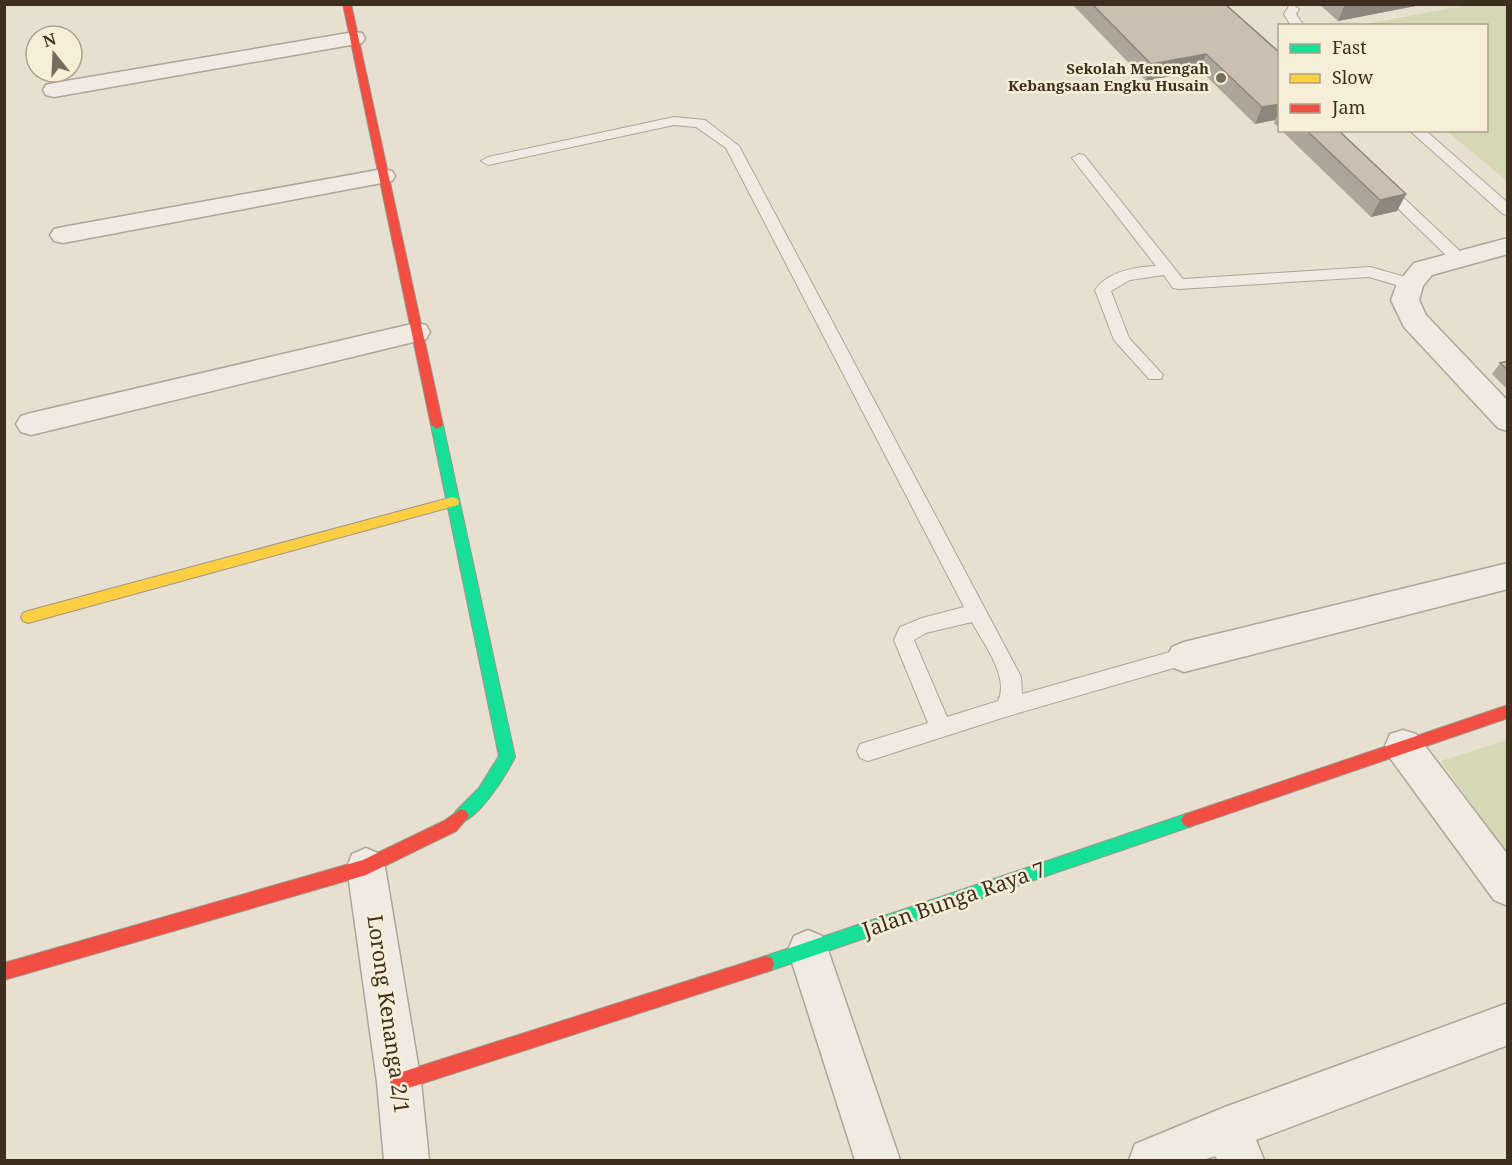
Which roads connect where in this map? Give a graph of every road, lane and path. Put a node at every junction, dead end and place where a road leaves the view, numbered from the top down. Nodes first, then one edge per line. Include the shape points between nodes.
1 (347, 4) edge
2 (1293, 9) dead end
3 (1297, 24) edge
4 (354, 38) junction
5 (54, 90) dead end
6 (1418, 132) edge
7 (1078, 158) dead end
8 (488, 161) dead end
9 (383, 176) junction
10 (1372, 177) edge
11 (1508, 211) edge
12 (63, 235) dead end
13 (1508, 246) edge
14 (1458, 258) junction
15 (1166, 270) junction
16 (1410, 284) junction
17 (416, 332) junction
18 (1155, 375) dead end
19 (1508, 420) edge
20 (31, 424) dead end
21 (453, 502) junction
22 (1508, 576) edge
23 (977, 612) junction
24 (28, 617) dead end
25 (1184, 657) joint
26 (1005, 708) junction
27 (1508, 711) edge
28 (941, 728) junction
29 (1403, 746) junction
30 (868, 751) dead end
31 (366, 867) junction
32 (1508, 887) edge
33 (808, 950) junction
34 (4, 972) edge
35 (1508, 1024) edge
36 (399, 1082) junction
37 (1233, 1145) edge
38 (407, 1161) edge
39 (878, 1161) edge
40 (1151, 1161) edge

1 - 4 street
2 - 3 lane via 1290,14
4 - 5 street
4 - 9 street
6 - 11 lane
7 - 15 lane
8 - 23 lane via 674,121 700,123 732,146
9 - 12 street
9 - 17 street
10 - 14 lane
13 - 14 street
14 - 16 street via 1423,269
15 - 16 lane via 1175,281 1186,285 1370,272
15 - 18 lane via 1130,273 1103,290 1122,340
16 - 19 street via 1405,300 1414,320
17 - 20 street
17 - 21 street
21 - 24 street
21 - 31 street via 507,757 484,793 450,826
22 - 25 street
23 - 26 lane via 1011,677 1012,694
23 - 28 lane via 922,626 907,633 904,640
25 - 26 lane
26 - 28 lane
27 - 29 street, Jalan Bunga Raya 7
28 - 30 lane
29 - 32 street
29 - 33 street, Jalan Bunga Raya 7
31 - 34 street
31 - 36 street, Lorong Kenanga 2/1
33 - 36 street, Jalan Bunga Raya 7
33 - 39 street
35 - 37 street
36 - 38 street, Lorong Kenanga 2/1
37 - 40 street

